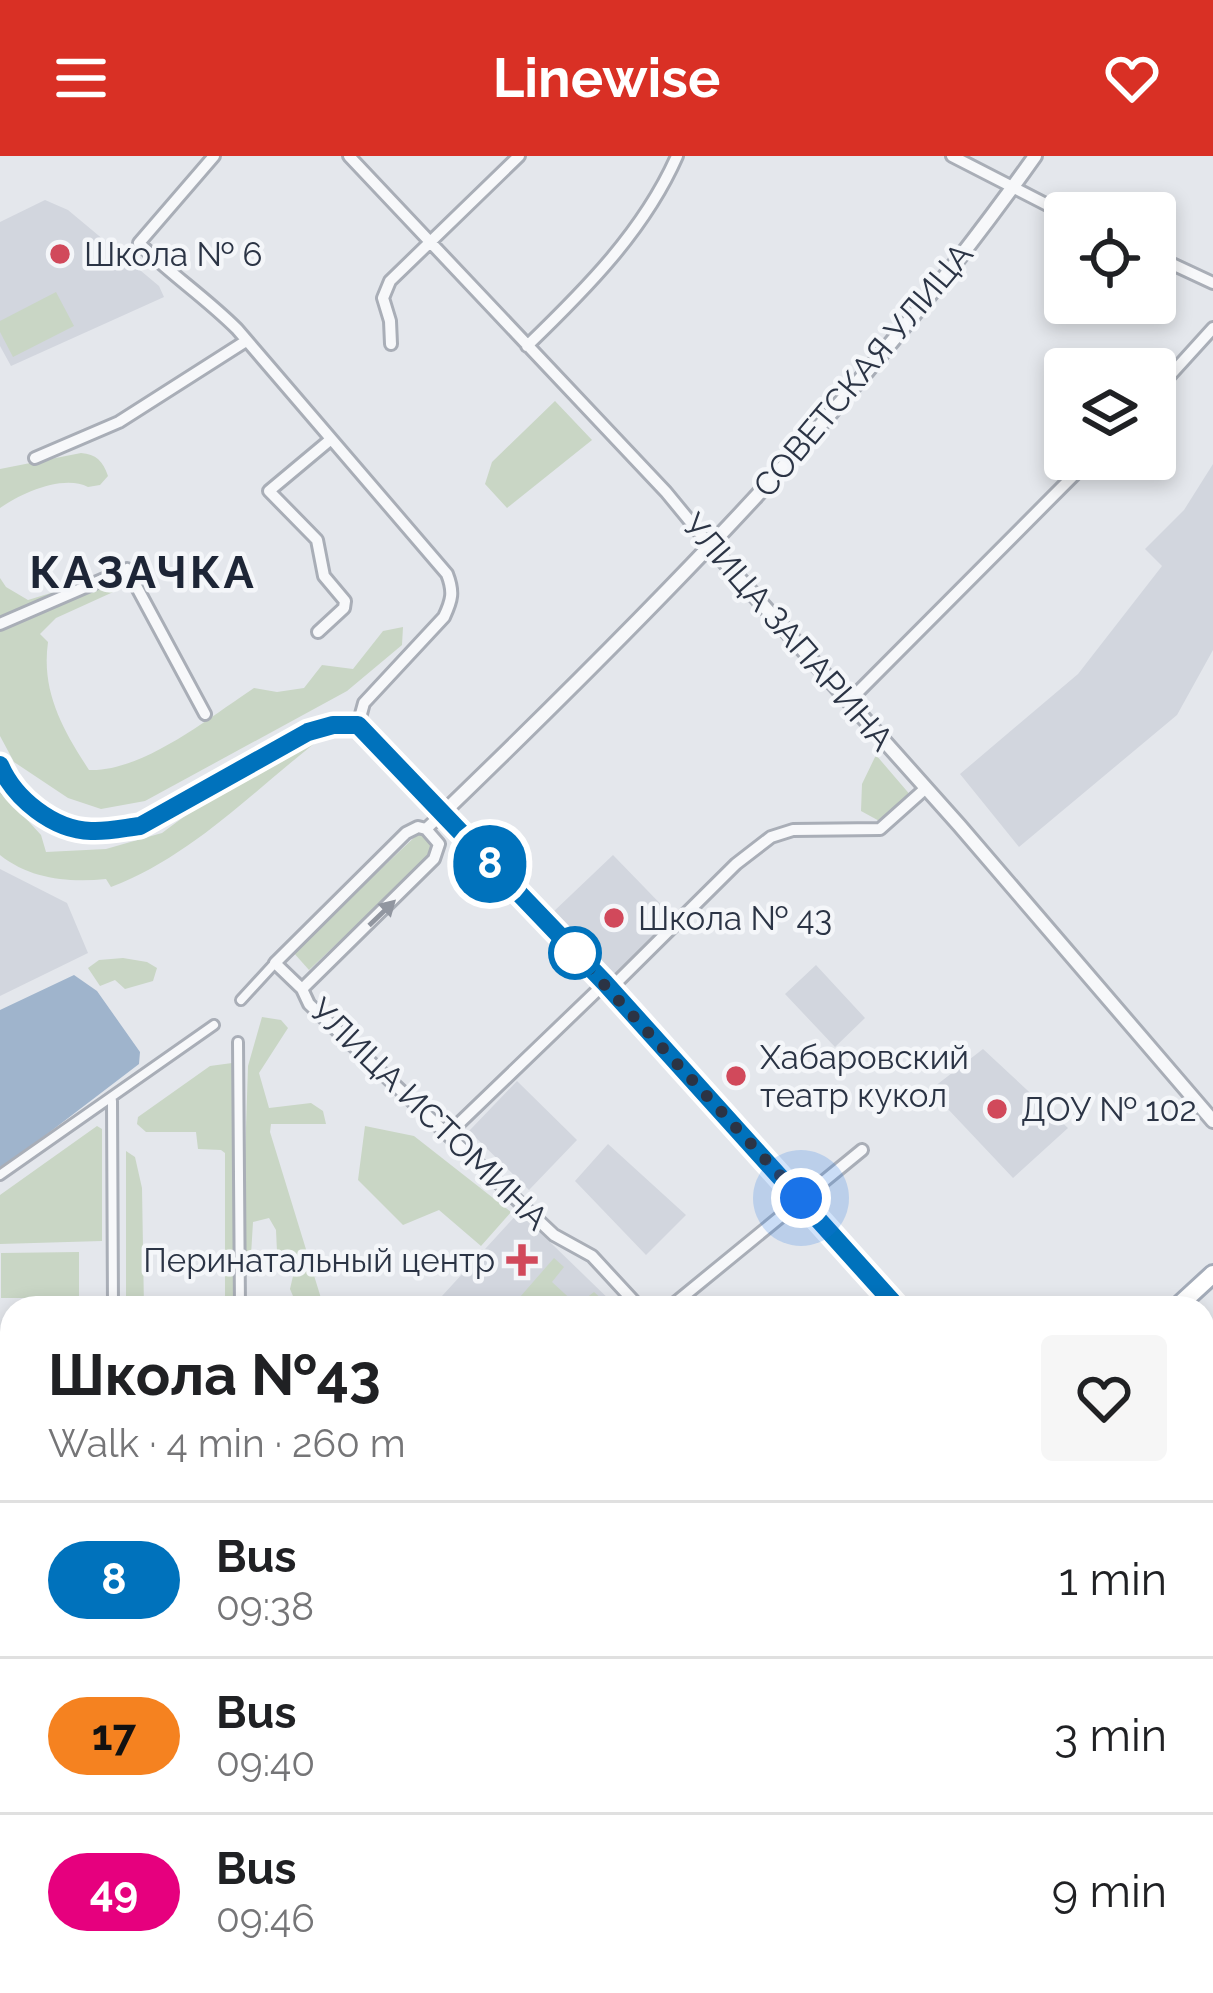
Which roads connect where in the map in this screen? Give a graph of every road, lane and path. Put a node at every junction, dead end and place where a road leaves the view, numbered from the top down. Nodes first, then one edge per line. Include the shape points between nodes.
1 (214, 156) edge
2 (349, 156) edge
3 (519, 156) edge
4 (677, 156) edge
5 (952, 156) edge
6 (1035, 156) edge
7 (1012, 189) junction
8 (1044, 204) edge
9 (431, 243) junction
10 (1176, 266) edge
11 (1213, 283) edge
12 (1213, 328) edge
13 (247, 341) junction
14 (391, 344) dead end
15 (527, 346) junction
16 (1176, 369) edge
17 (330, 440) junction
18 (35, 458) dead end
19 (1068, 480) edge
20 (712, 548) junction
21 (0, 624) edge
22 (318, 632) dead end
23 (842, 698) junction
24 (205, 714) dead end
25 (358, 725) junction
26 (0, 765) edge
27 (926, 788) junction
28 (442, 814) junction
29 (426, 829) junction
30 (275, 963) junction
31 (608, 986) junction
32 (302, 989) junction
33 (241, 1000) dead end
34 (214, 1025) dead end
35 (238, 1042) dead end
36 (112, 1100) junction
37 (1213, 1121) edge
38 (448, 1135) junction
39 (862, 1150) dead end
40 (0, 1175) edge
41 (801, 1198) junction
42 (1213, 1274) edge
43 (113, 1296) edge
44 (240, 1296) edge
45 (629, 1296) edge
46 (683, 1296) edge
47 (887, 1296) edge
48 (1189, 1296) edge

1 - 13 street via 139,243
2 - 9 street, УЛИЦА ЗАПАРИНА
3 - 9 street
4 - 15 street via 617,252
5 - 7 street
6 - 7 street, СОВЕТСКАЯ УЛИЦА
7 - 8 street
7 - 20 street, СОВЕТСКАЯ УЛИЦА
9 - 14 street via 390,280 383,298
9 - 15 street, УЛИЦА ЗАПАРИНА
10 - 11 street
12 - 16 street
13 - 17 street
13 - 18 street via 119,422
15 - 20 street, УЛИЦА ЗАПАРИНА
17 - 22 street via 269,490 317,540 324,576 345,601
17 - 25 street via 452,588 444,617 364,703
19 - 23 street
20 - 23 street, УЛИЦА ЗАПАРИНА
20 - 28 street, СОВЕТСКАЯ УЛИЦА
21 - 24 street via 127,569
23 - 27 street, УЛИЦА ЗАПАРИНА
25 - 26 main road via 308,732 140,826 87,832 47,818 9,787
25 - 28 main road
27 - 31 street via 880,829 793,830 756,846
27 - 37 street, УЛИЦА ЗАПАРИНА
28 - 29 street, СОВЕТСКАЯ УЛИЦА
28 - 31 main road
29 - 30 street, СОВЕТСКАЯ УЛИЦА via 406,833
32 -> 29 street via 434,860 439,844
30 - 32 street, УЛИЦА ИСТОМИНА
30 - 33 street
31 - 38 street
31 - 41 main road
32 - 38 street, УЛИЦА ИСТОМИНА
34 - 36 street
35 - 44 street
36 - 40 street
36 - 43 street
38 - 45 street, УЛИЦА ИСТОМИНА
39 - 41 street
41 - 46 street
41 - 47 main road
42 - 48 main road

